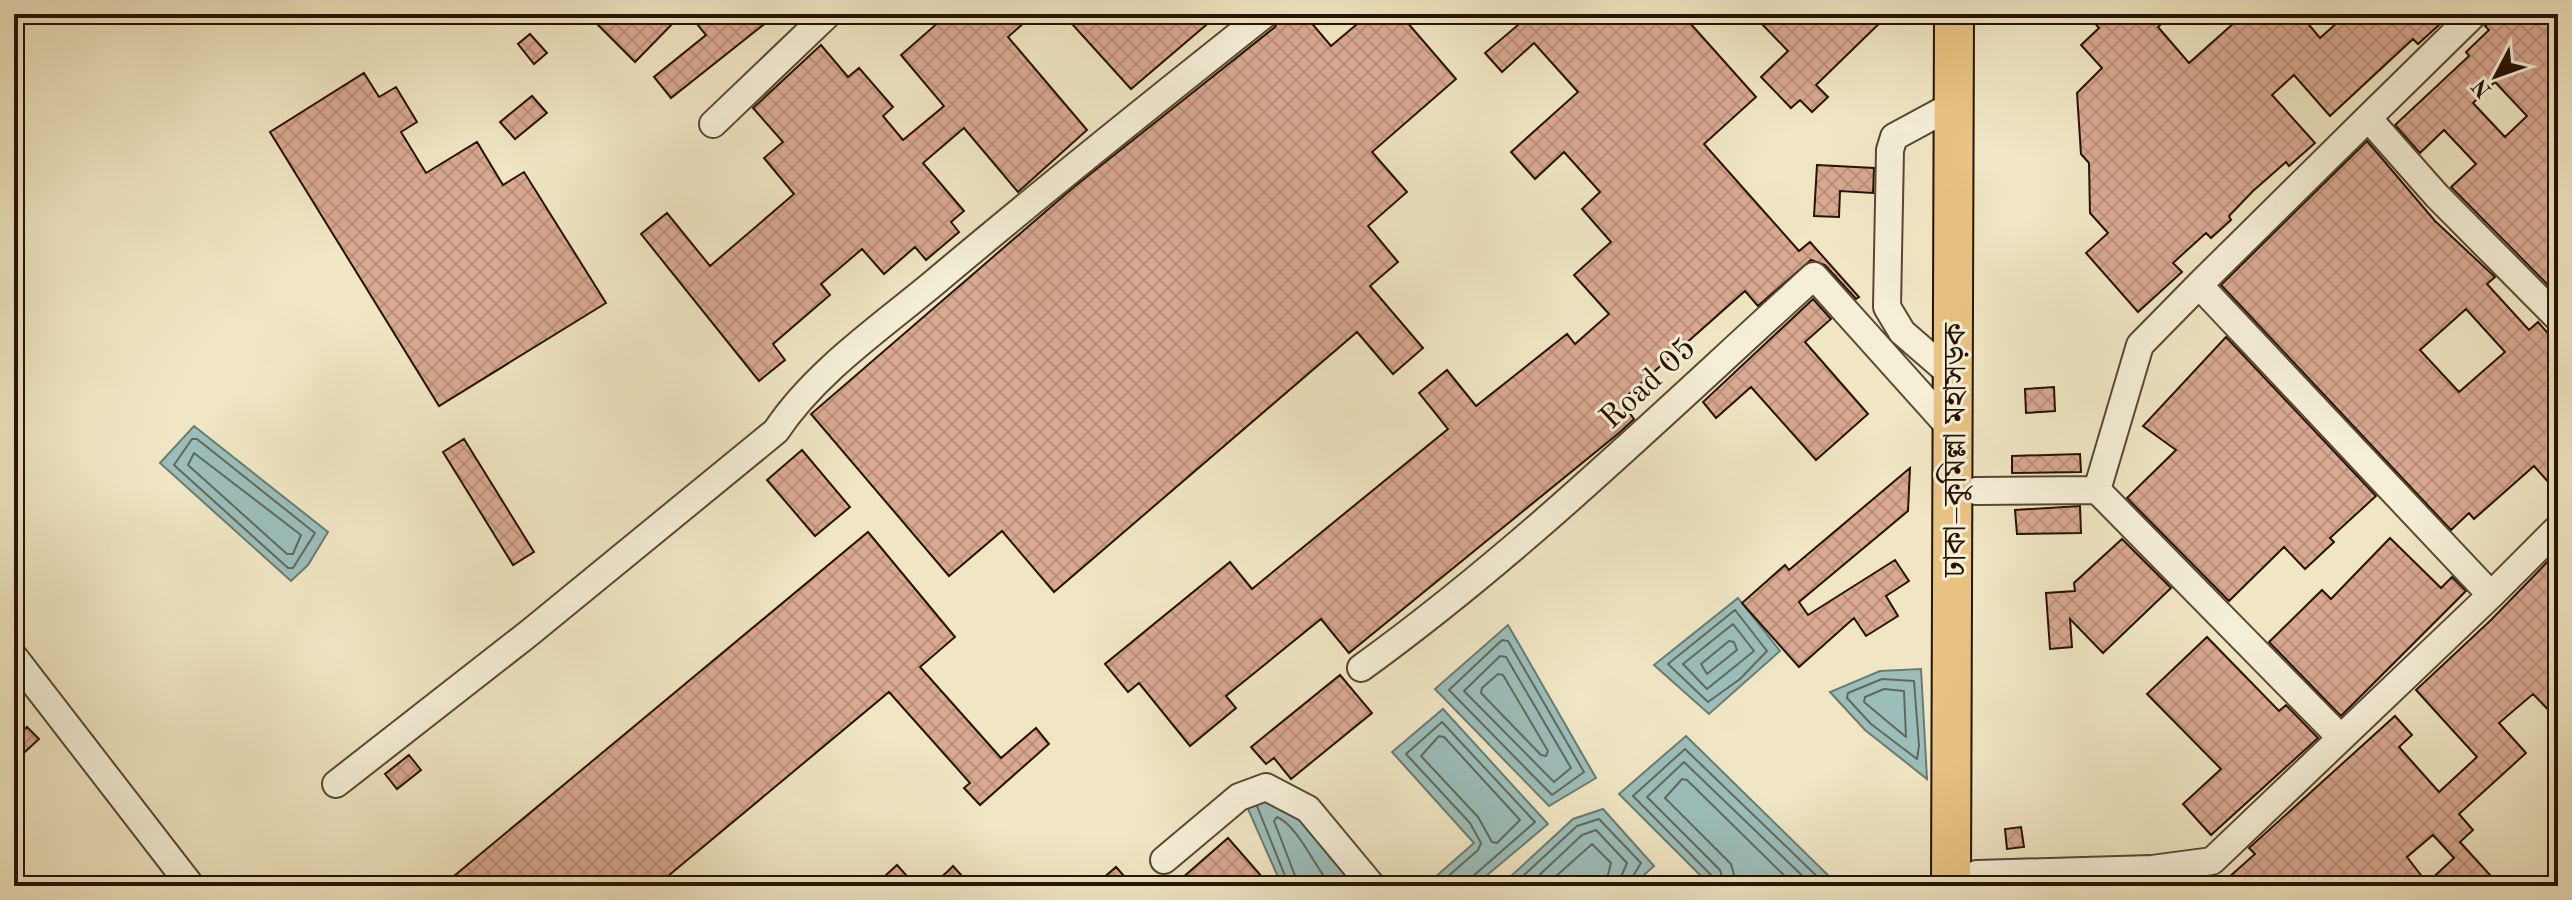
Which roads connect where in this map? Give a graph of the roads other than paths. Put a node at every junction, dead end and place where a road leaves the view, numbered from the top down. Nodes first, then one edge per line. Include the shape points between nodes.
1 (828, 14) edge
2 (1265, 14) edge
3 (1954, 14) edge
4 (1978, 14) edge
5 (2474, 14) edge
6 (1955, 104) junction
7 (2368, 118) junction
8 (713, 124) dead end
9 (2199, 285) junction
10 (2558, 318) edge
11 (1954, 377) junction
12 (1954, 432) junction
13 (2097, 490) junction
14 (1976, 491) junction
15 (2558, 528) edge
16 (2491, 595) junction
17 (1964, 609) junction
18 (14, 657) edge
19 (1361, 668) dead end
20 (2341, 738) junction
21 (336, 784) dead end
22 (1164, 860) dead end
23 (1364, 877) edge
24 (1968, 882) edge
25 (191, 886) edge

1 - 8 street
2 - 21 street via 887,322 796,401 764,441
3 - 6 highway, ঢাকা–কুমিল্লা মহাসড়ক
4 - 14 highway, ঢাকা–কুমিল্লা মহাসড়ক
5 - 7 street
6 - 11 highway, ঢাকা–কুমিল্লা মহাসড়ক
6 - 11 street via 1894,137 1887,307 1902,332
7 - 9 street
7 - 10 street
9 - 13 street via 2140,345
9 - 16 street
11 - 12 highway, ঢাকা–কুমিল্লা মহাসড়ক
12 - 17 highway, ঢাকা–কুমিল্লা মহাসড়ক
12 - 19 street, Road 05 via 1814,276 1556,512
13 - 14 street
13 - 20 street
14 - 17 highway, ঢাকা–কুমিল্লা মহাসড়ক
15 - 16 street
16 - 20 street
17 - 24 highway, ঢাকা–কুমিল্লা মহাসড়ক
18 - 25 street
20 - 24 street via 2212,861
22 - 23 street via 1239,797 1266,787 1308,809

